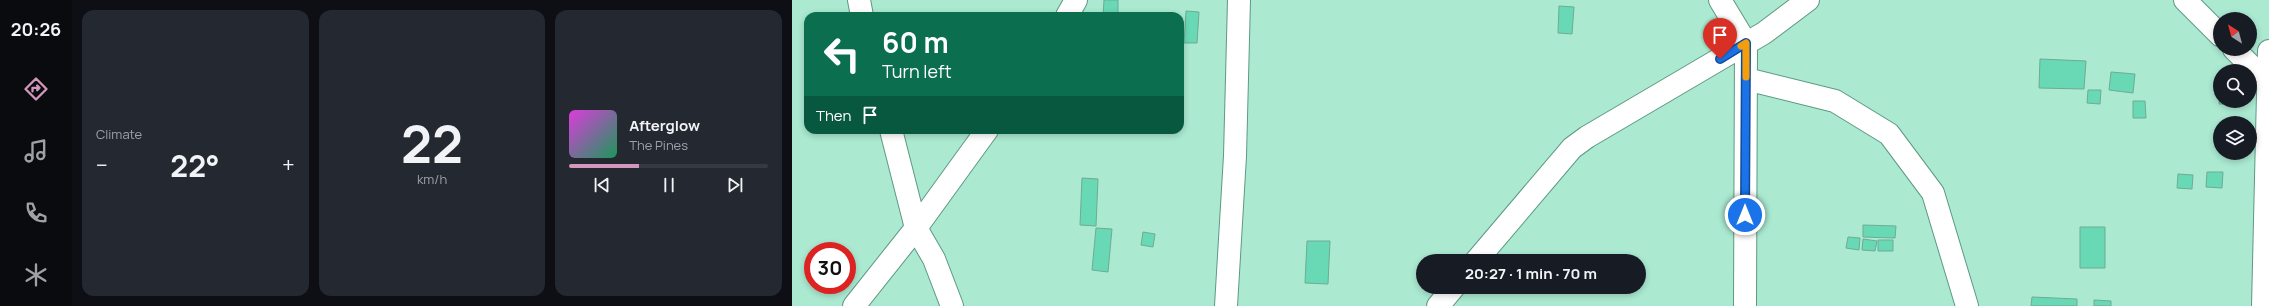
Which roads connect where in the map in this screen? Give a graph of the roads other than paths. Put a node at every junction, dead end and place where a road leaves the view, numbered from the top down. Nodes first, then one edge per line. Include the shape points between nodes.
1 (858, 0) edge
2 (1076, 0) edge
3 (1239, 0) edge
4 (1720, 0) edge
5 (1808, 0) edge
6 (2185, 0) edge
7 (861, 12) edge
8 (1069, 12) edge
9 (2213, 28) edge
10 (1746, 43) junction
11 (2269, 51) edge
12 (2241, 56) edge
13 (1746, 79) junction
14 (2268, 83) edge
15 (892, 134) edge
16 (984, 134) edge
17 (916, 228) junction
18 (1482, 254) edge
19 (1448, 294) edge
20 (854, 306) edge
21 (952, 306) edge
22 (1226, 306) edge
23 (1438, 306) edge
24 (1745, 306) edge
25 (1967, 306) edge
26 (2262, 306) edge

1 - 7 street
2 - 8 street
3 - 22 street via 1236,156
4 - 10 street
5 - 10 street via 1764,33
6 - 9 street
10 - 13 street
10 - 18 street via 1587,136 1572,148
11 - 14 street
12 - 14 street
13 - 24 street
13 - 25 street via 1835,101 1889,134 1933,193
14 - 26 street
15 - 17 street
16 - 17 street
17 - 20 street
17 - 21 street via 934,259
19 - 23 street

